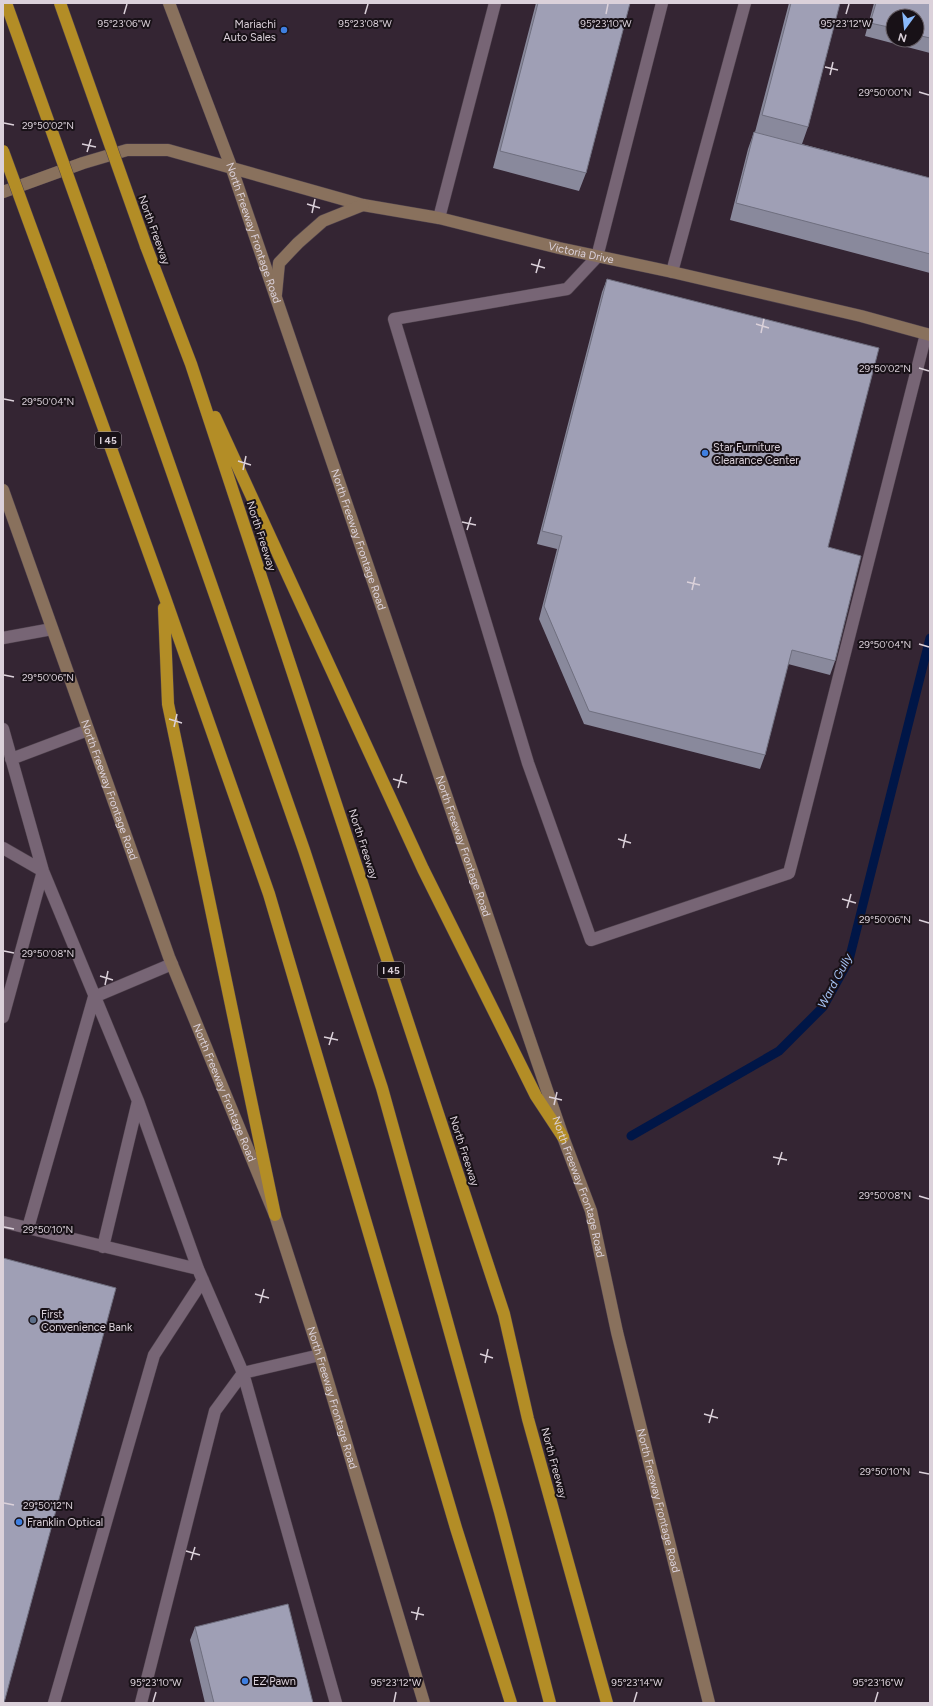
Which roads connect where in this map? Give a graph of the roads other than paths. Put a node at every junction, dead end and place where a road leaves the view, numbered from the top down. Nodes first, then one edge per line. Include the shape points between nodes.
1 (6, 3) edge
2 (60, 3) edge
3 (169, 3) edge
4 (495, 3) edge
5 (662, 3) edge
6 (745, 3) edge
7 (3, 151) edge
8 (232, 169) junction
9 (3, 192) edge
10 (363, 205) junction
11 (439, 218) junction
12 (597, 257) junction
13 (672, 272) junction
14 (276, 299) junction
15 (928, 334) edge
16 (190, 364) junction
17 (3, 490) edge
18 (164, 595) junction
19 (52, 629) junction
20 (3, 638) edge
21 (3, 729) edge
22 (88, 730) junction
23 (12, 759) junction
24 (3, 848) edge
25 (43, 872) junction
26 (172, 964) junction
27 (94, 997) junction
28 (3, 1017) edge
29 (138, 1101) junction
30 (563, 1137) junction
31 (275, 1215) junction
32 (3, 1222) edge
33 (28, 1228) junction
34 (103, 1247) junction
35 (200, 1275) junction
36 (320, 1355) junction
37 (243, 1372) junction
38 (54, 1703) edge
39 (141, 1703) edge
40 (336, 1703) edge
41 (424, 1703) edge
42 (511, 1703) edge
43 (550, 1703) edge
44 (607, 1703) edge
45 (708, 1703) edge

1 - 43 highway, bridge via 304,850 382,1088 500,1512
2 - 16 highway, North Freeway / I 45, bridge
3 - 8 main road, North Freeway Frontage Road
4 - 11 lane
5 - 12 lane
6 - 13 lane
7 - 18 highway, I 45, bridge
8 - 9 main road, Victoria Drive via 168,150 127,150
8 - 10 main road, Victoria Drive
8 - 14 main road, North Freeway Frontage Road
10 - 11 main road, Victoria Drive
10 - 14 main road via 323,221 279,263
11 - 12 main road, Victoria Drive
12 - 13 main road, Victoria Drive
12 - 15 lane via 566,289 394,319 528,763 591,940 788,873
13 - 15 main road, Victoria Drive
14 - 30 main road, North Freeway Frontage Road
16 - 30 highway via 423,869 536,1096
16 - 44 highway, North Freeway / I 45 via 504,1314 528,1419
17 - 19 main road, North Freeway Frontage Road
18 - 31 highway via 168,704
18 - 42 highway, I 45 via 269,894 453,1521
19 - 20 lane
19 - 22 main road, North Freeway Frontage Road
21 - 23 lane
22 - 23 lane
22 - 26 main road, North Freeway Frontage Road
23 - 25 lane
24 - 25 lane
25 - 27 lane
25 - 28 lane
26 - 27 lane
26 - 31 main road, North Freeway Frontage Road
27 - 29 lane
27 - 33 lane
29 - 34 lane
29 - 35 lane
30 - 45 main road, North Freeway Frontage Road via 591,1211 617,1332
31 - 36 main road, North Freeway Frontage Road
32 - 33 lane
33 - 34 lane
34 - 35 lane
35 - 37 lane
35 - 38 lane via 154,1355
36 - 37 lane
36 - 41 main road, North Freeway Frontage Road
37 - 39 lane via 215,1411
37 - 40 lane

